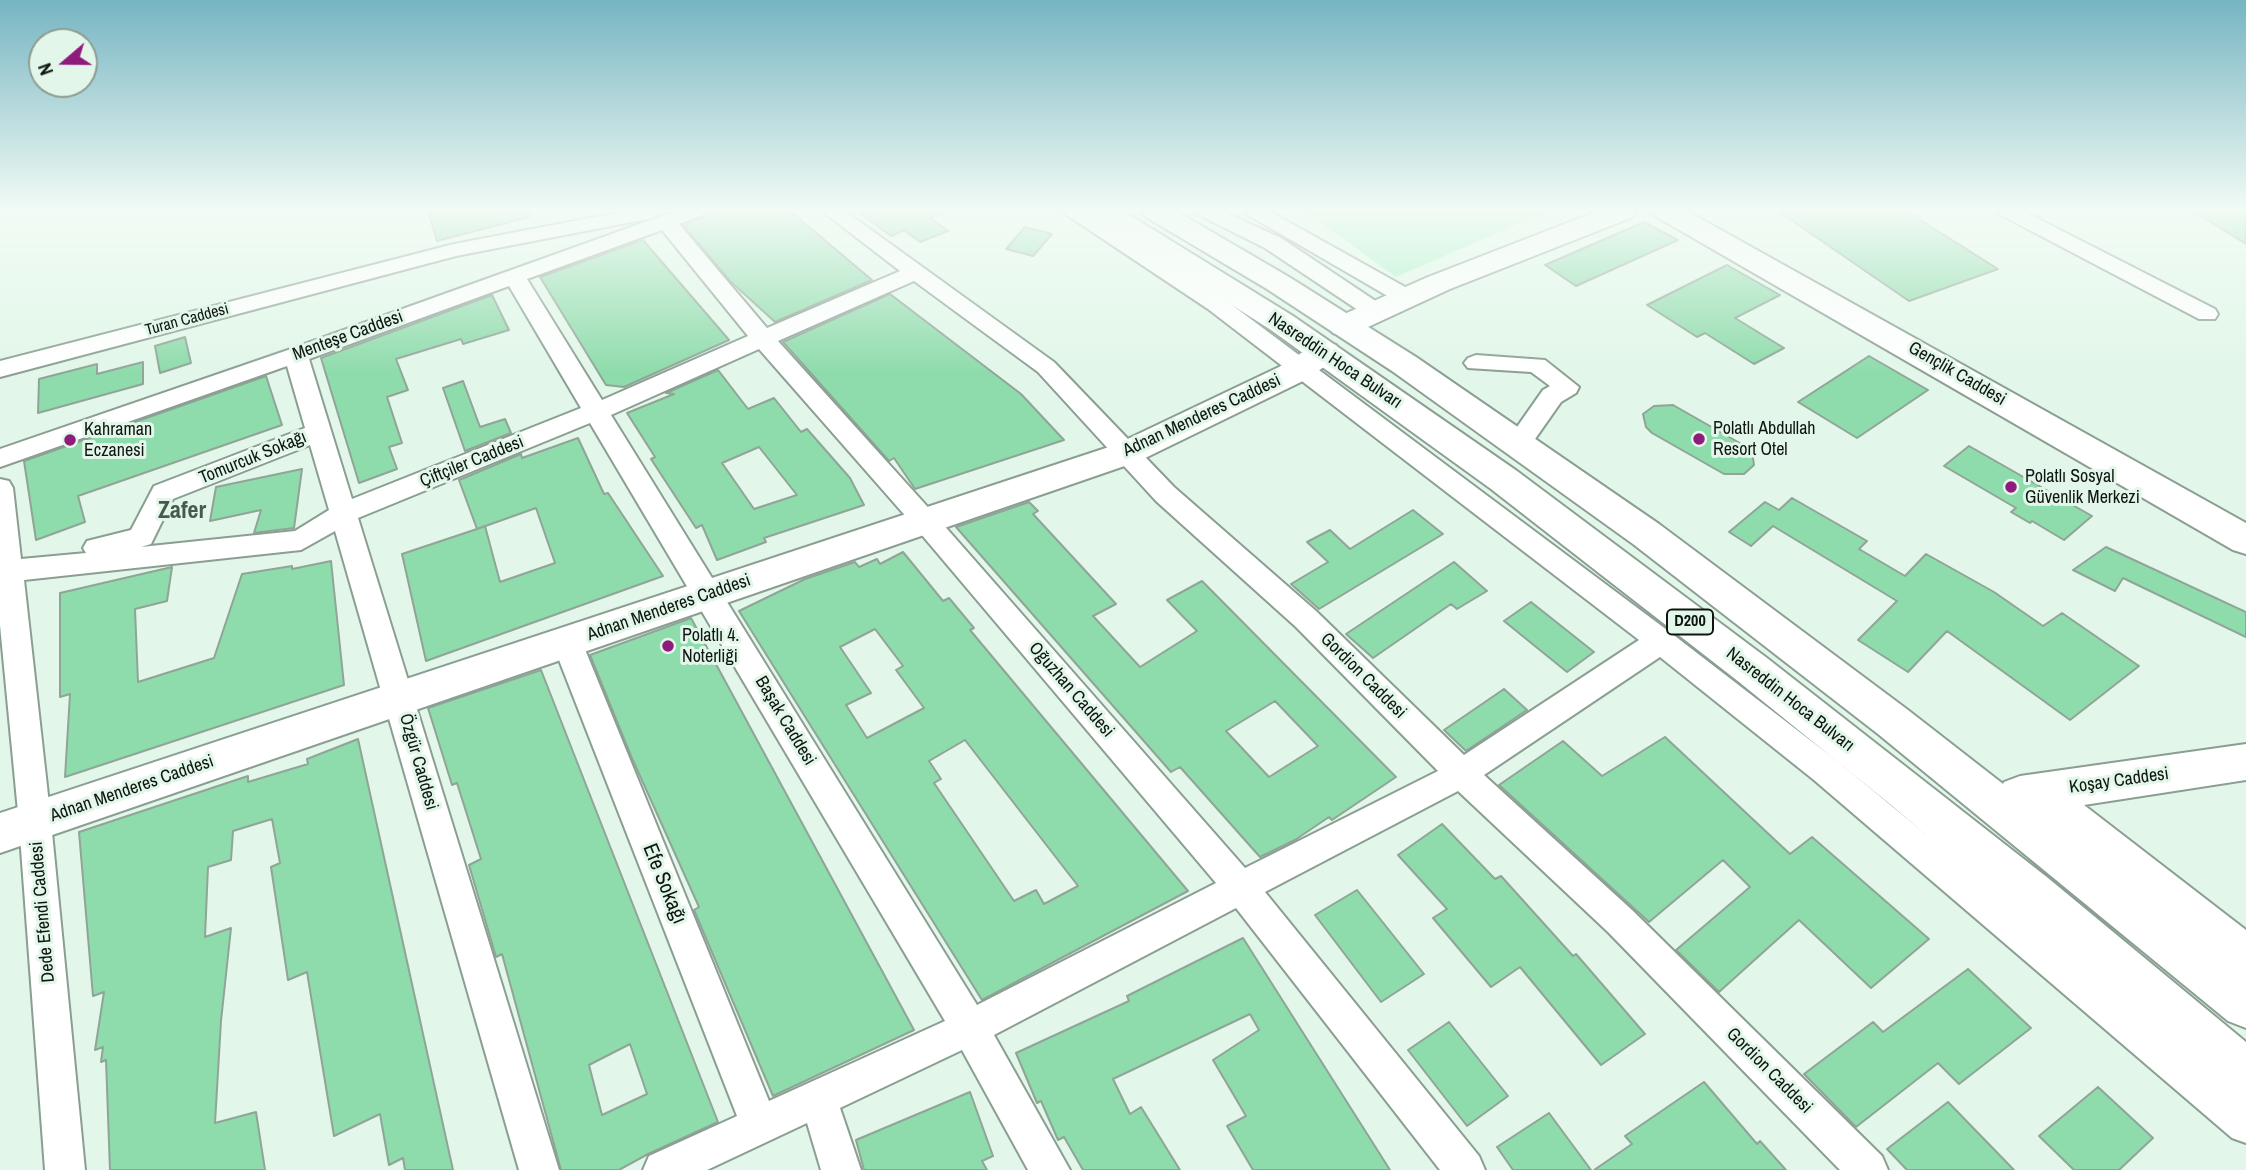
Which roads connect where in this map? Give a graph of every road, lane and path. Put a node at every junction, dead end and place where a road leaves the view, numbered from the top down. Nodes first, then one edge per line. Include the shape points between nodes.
1 (398, 266) edge
2 (540, 266) edge
3 (703, 266) edge
4 (907, 266) edge
5 (1156, 266) edge
6 (1203, 266) edge
7 (1233, 266) edge
8 (1288, 266) edge
9 (1351, 266) edge
10 (1485, 266) edge
11 (1763, 266) edge
12 (2113, 266) edge
13 (916, 272) junction
14 (514, 276) junction
15 (1406, 297) junction
16 (2207, 314) dead end
17 (763, 339) junction
18 (1336, 339) junction
19 (296, 355) junction
20 (1476, 363) dead end
21 (0, 377) edge
22 (597, 411) junction
23 (319, 432) junction
24 (1519, 443) junction
25 (1127, 453) junction
26 (0, 458) edge
27 (0, 488) edge
28 (344, 513) junction
29 (925, 522) junction
30 (2246, 540) edge
31 (10, 571) junction
32 (709, 594) junction
33 (1661, 641) junction
34 (567, 642) junction
35 (400, 699) junction
36 (2246, 762) edge
37 (1461, 774) junction
38 (2036, 793) junction
39 (1992, 799) junction
40 (18, 827) edge
41 (1241, 888) junction
42 (2246, 960) edge
43 (2246, 1004) edge
44 (970, 1028) junction
45 (2246, 1075) edge
46 (818, 1099) junction
47 (2246, 1124) edge
48 (760, 1125) junction
49 (65, 1170) edge
50 (539, 1170) edge
51 (663, 1170) edge
52 (841, 1170) edge
53 (1051, 1170) edge
54 (1465, 1170) edge
55 (1868, 1170) edge

1 - 21 street, Turan Caddesi
2 - 14 street, Menteşe Caddesi
3 - 17 street, Oğuzhan Caddesi
4 - 13 street, Gordion Caddesi
5 - 18 street via 1216,304
6 - 18 main road, Nasreddin Hoca Bulvarı / D200
7 - 18 main road, Nasreddin Hoca Bulvarı / D200
8 - 18 street
9 - 15 street
10 - 15 main road, Adnan Menderes Caddesi
11 - 30 main road, Gençlik Caddesi
12 - 16 street
13 - 17 street, Çiftçiler Caddesi
13 - 25 street, Gordion Caddesi via 1046,367
14 - 19 street, Menteşe Caddesi
14 - 22 street, Başak Caddesi
15 - 18 main road, Adnan Menderes Caddesi
17 - 22 street, Çiftçiler Caddesi
17 - 29 street, Oğuzhan Caddesi
18 - 24 main road, Nasreddin Hoca Bulvarı / D200
18 - 25 main road, Adnan Menderes Caddesi
18 - 33 street
18 - 45 main road, Nasreddin Hoca Bulvarı / D200 via 1504,481 1753,670 2031,893
19 - 23 street, Özgür Caddesi
19 - 26 street, Menteşe Caddesi
20 - 24 street via 1537,365 1567,387 1552,396
22 - 28 street, Çiftçiler Caddesi
22 - 32 street, Başak Caddesi
23 - 28 street, Özgür Caddesi
23 - 31 street, Tomurcuk Sokağı via 163,494 141,537
24 - 39 main road, Nasreddin Hoca Bulvarı / D200 via 1756,615
25 - 29 main road, Adnan Menderes Caddesi
25 - 37 street, Gordion Caddesi via 1165,494 1306,620
27 - 31 street, Dede Efendi Caddesi
28 - 31 street, Çiftçiler Caddesi via 301,540
28 - 35 street, Özgür Caddesi
29 - 32 main road, Adnan Menderes Caddesi
29 - 41 street, Oğuzhan Caddesi
31 - 40 street, Dede Efendi Caddesi
32 - 34 main road, Adnan Menderes Caddesi
32 - 44 street, Başak Caddesi
33 - 37 street
33 - 47 street via 1825,770
34 - 35 main road, Adnan Menderes Caddesi
34 - 48 street, Efe Sokağı
35 - 40 main road, Adnan Menderes Caddesi
35 - 50 street, Özgür Caddesi
36 - 38 main road, Koşay Caddesi
37 - 41 street
37 - 55 street, Gordion Caddesi via 1620,921
38 - 39 main road, Koşay Caddesi
38 - 42 main road
39 - 43 main road, Nasreddin Hoca Bulvarı / D200
40 - 49 street, Dede Efendi Caddesi
41 - 44 street
41 - 54 street, Oğuzhan Caddesi
44 - 46 street
44 - 53 street, Başak Caddesi
46 - 48 street
46 - 52 street
48 - 51 street

